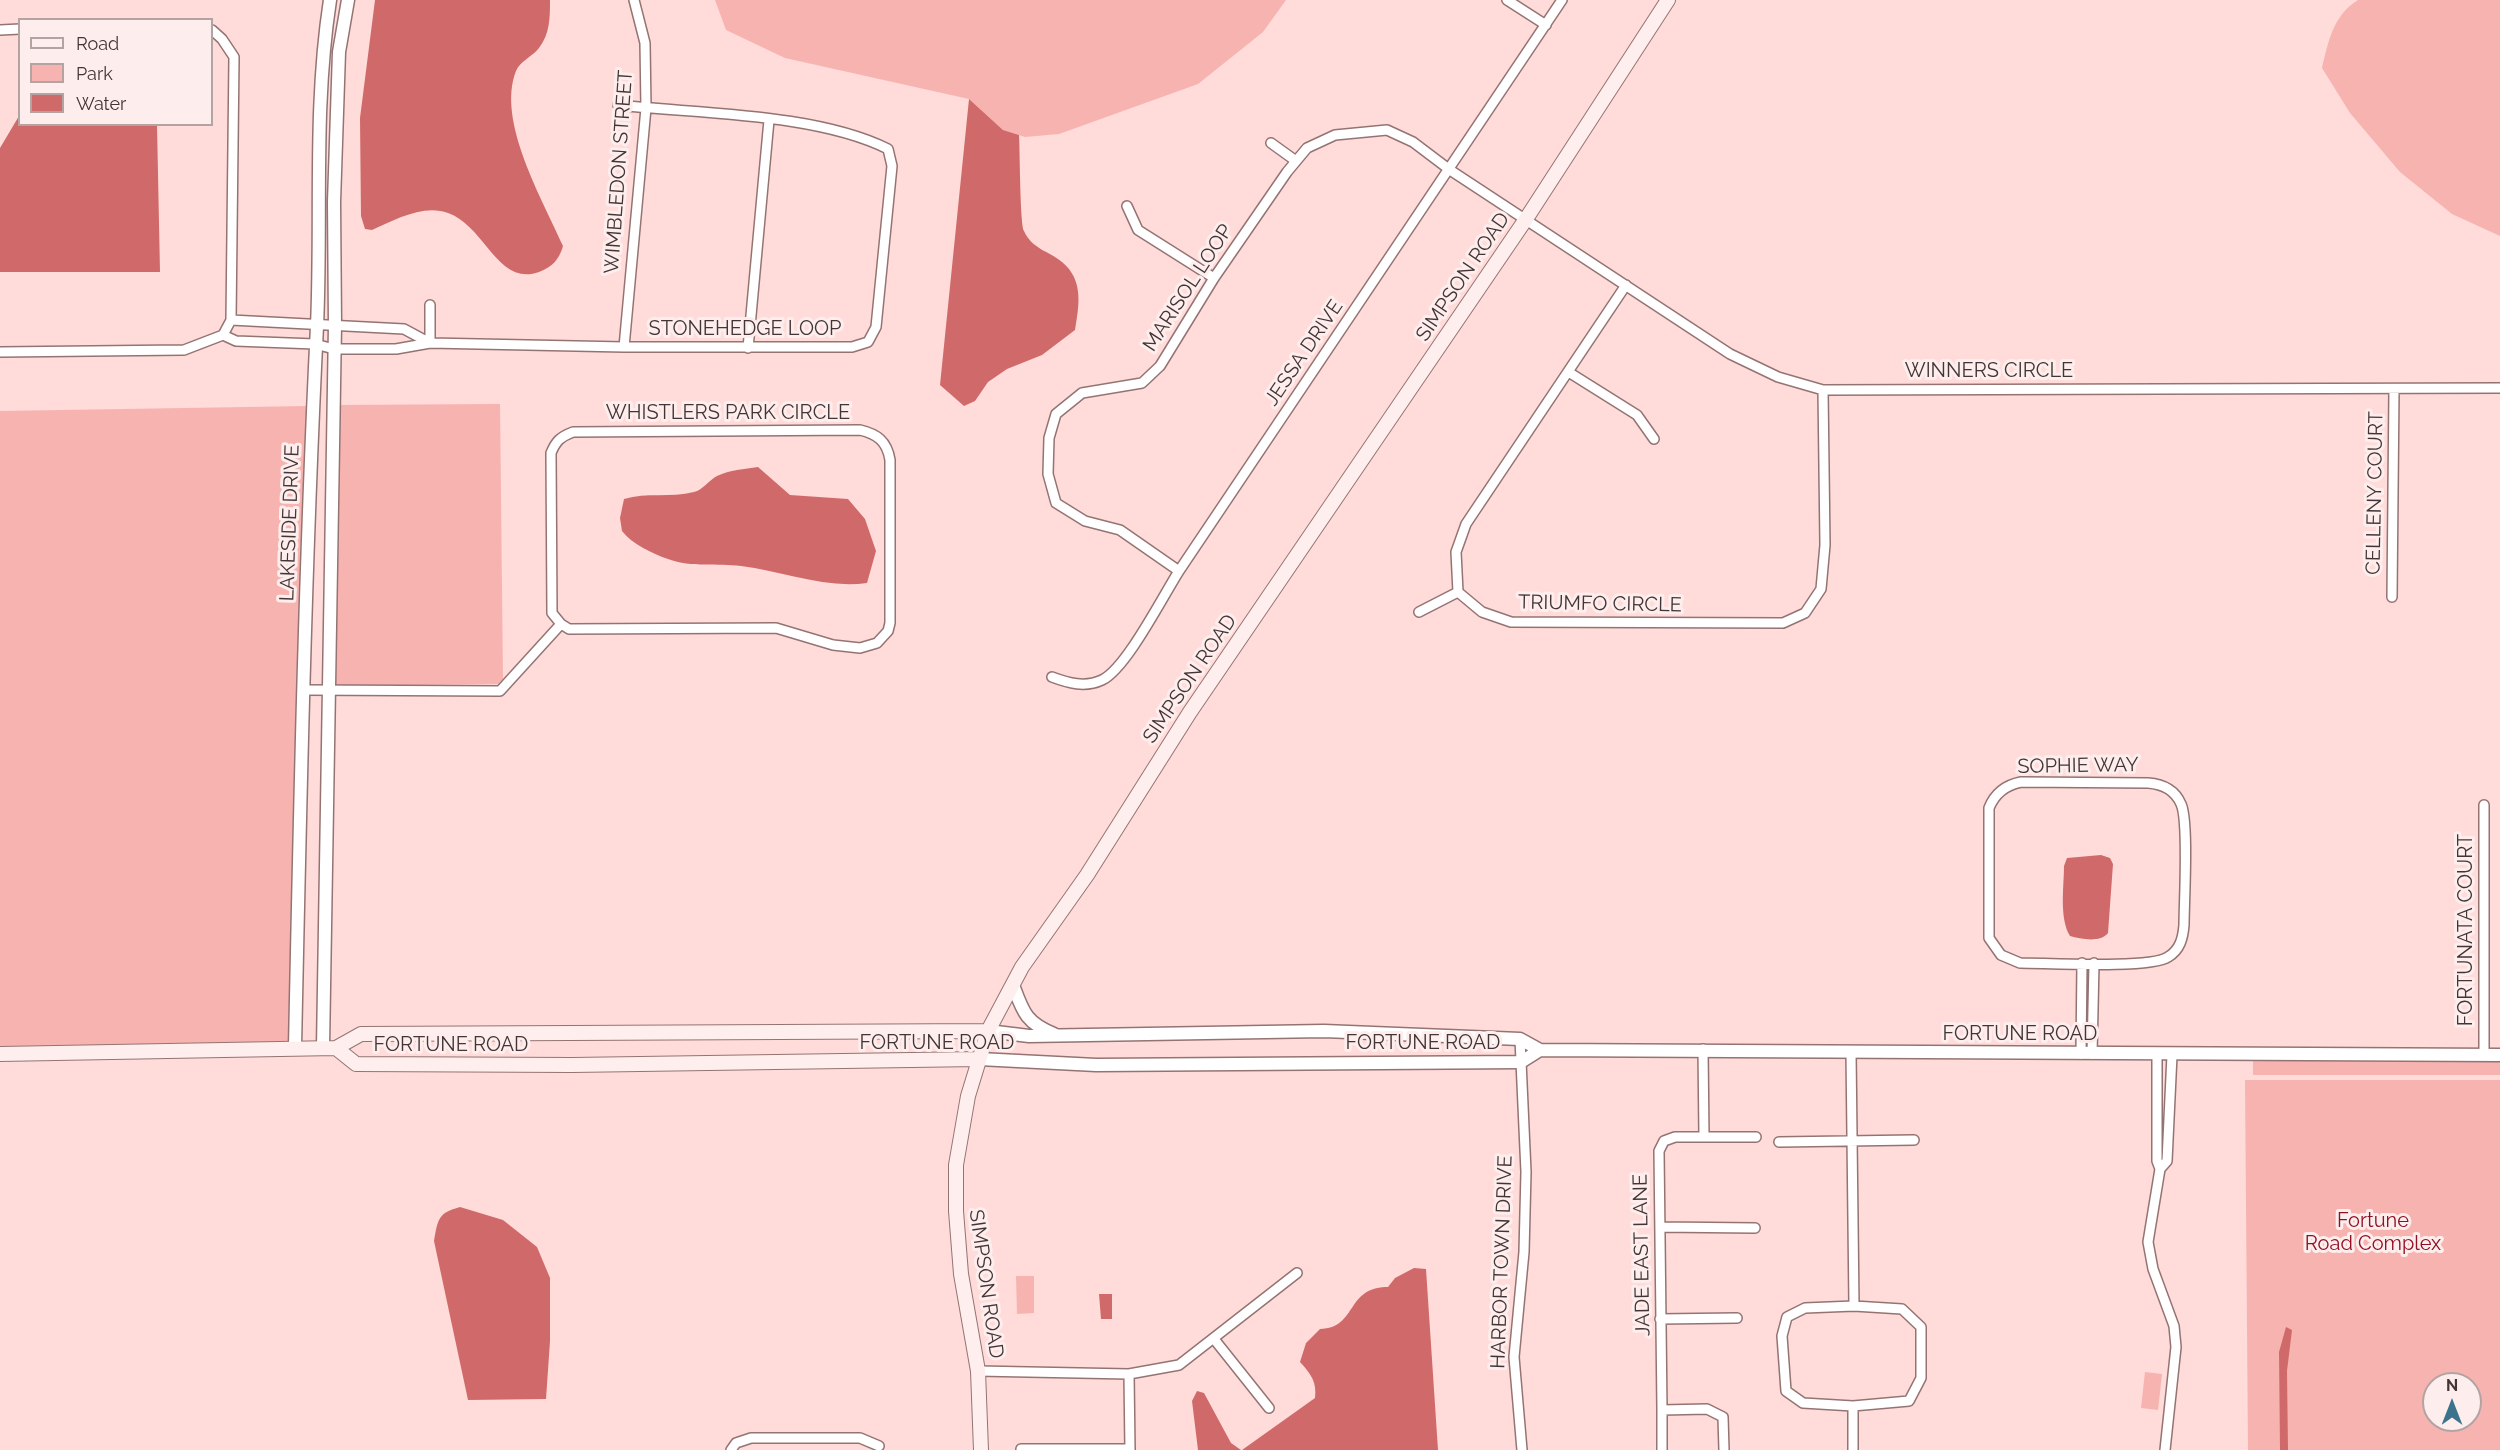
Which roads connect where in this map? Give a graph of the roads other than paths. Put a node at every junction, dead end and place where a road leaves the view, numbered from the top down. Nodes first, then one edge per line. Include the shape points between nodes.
1 (330, 0) edge
2 (348, 0) edge
3 (634, 0) edge
4 (1507, 0) edge
5 (1562, 0) edge
6 (1668, 0) edge
7 (1546, 25) junction
8 (18, 29) edge
9 (0, 30) edge
10 (213, 31) edge
11 (618, 105) dead end
12 (646, 108) junction
13 (769, 120) junction
14 (1271, 142) dead end
15 (1296, 161) junction
16 (1450, 171) junction
17 (1127, 206) dead end
18 (1526, 219) junction
19 (1214, 278) junction
20 (1626, 285) junction
21 (430, 305) dead end
22 (231, 320) junction
23 (317, 324) junction
24 (335, 325) junction
25 (223, 335) junction
26 (430, 343) junction
27 (315, 344) junction
28 (624, 347) junction
29 (748, 348) junction
30 (334, 349) junction
31 (0, 352) edge
32 (1570, 373) junction
33 (2500, 388) edge
34 (2394, 389) junction
35 (1823, 390) junction
36 (1654, 439) dead end
37 (1179, 571) junction
38 (1458, 592) junction
39 (2392, 597) dead end
40 (1419, 612) dead end
41 (561, 624) junction
42 (1052, 677) dead end
43 (304, 690) junction
44 (328, 692) junction
45 (2484, 805) dead end
46 (2082, 963) junction
47 (2094, 963) junction
48 (1013, 985) junction
49 (988, 1031) junction
50 (1058, 1036) junction
51 (1520, 1039) junction
52 (295, 1047) junction
53 (330, 1048) junction
54 (1703, 1049) junction
55 (1540, 1050) junction
56 (1851, 1052) junction
57 (0, 1054) edge
58 (2086, 1054) junction
59 (2157, 1055) junction
60 (2172, 1055) junction
61 (2484, 1055) junction
62 (2500, 1055) edge
63 (979, 1059) junction
64 (1521, 1062) junction
65 (1704, 1137) junction
66 (1756, 1137) dead end
67 (1914, 1140) dead end
68 (1852, 1141) junction
69 (1779, 1142) dead end
70 (2160, 1170) junction
71 (1660, 1227) junction
72 (1755, 1228) dead end
73 (1298, 1273) dead end
74 (1854, 1306) junction
75 (1660, 1318) junction
76 (1737, 1318) dead end
77 (1214, 1339) junction
78 (978, 1371) junction
79 (1129, 1374) junction
80 (1853, 1406) junction
81 (1269, 1408) dead end
82 (1662, 1410) junction
83 (879, 1446) dead end
84 (1021, 1449) edge
85 (1130, 1449) edge
86 (731, 1450) edge
87 (981, 1450) edge
88 (1522, 1450) edge
89 (1662, 1450) edge
90 (1724, 1450) edge
91 (1853, 1450) edge
92 (2165, 1450) edge

1 - 23 street, LAKESIDE DRIVE via 318,110
2 - 24 street, LAKESIDE DRIVE via 339,52 337,100
3 - 12 street, WIMBLEDON STREET via 645,43
4 - 7 street
5 - 7 street, JESSA DRIVE
6 - 18 main road, SIMPSON ROAD
7 - 16 street, JESSA DRIVE
8 - 9 street
10 - 22 street via 234,57
11 - 12 street, STONEHEDGE LOOP
12 - 13 street, STONEHEDGE LOOP
12 - 28 street, WIMBLEDON STREET
13 - 29 street
13 - 29 street, STONEHEDGE LOOP via 862,136 888,149 892,166 876,327 868,342 852,347
14 - 15 street
15 - 16 street, MARISOL LOOP via 1308,148 1335,135 1387,130 1413,142
15 - 19 street, MARISOL LOOP
16 - 18 street, MARISOL LOOP
16 - 37 street, JESSA DRIVE
17 - 19 street via 1138,230
18 - 20 street, WINNERS CIRCLE
18 - 48 main road, SIMPSON ROAD via 1190,712
19 - 37 street, MARISOL LOOP via 1160,366 1142,383 1082,393 1056,414 1049,438 1048,474 1056,503 1085,521 1120,530
20 - 32 street
20 - 35 street, WINNERS CIRCLE via 1730,354 1778,377
21 - 26 street
22 - 23 street, STONEHEDGE LOOP
22 - 25 street
23 - 24 street, STONEHEDGE LOOP
23 - 27 street, LAKESIDE DRIVE
24 - 26 street, STONEHEDGE LOOP via 404,329
24 - 30 street, LAKESIDE DRIVE
25 - 27 street, STONEHEDGE LOOP via 236,341
25 - 31 street via 184,350
26 - 28 street, STONEHEDGE LOOP
26 - 30 street, STONEHEDGE LOOP via 396,349
27 - 30 street, STONEHEDGE LOOP
27 - 43 street, LAKESIDE DRIVE
28 - 29 street, STONEHEDGE LOOP
30 - 44 street, LAKESIDE DRIVE
32 - 36 street via 1637,415
32 - 38 street via 1466,524 1456,552
33 - 34 street, WINNERS CIRCLE
34 - 35 street, WINNERS CIRCLE
34 - 39 street, CELLENY COURT
35 - 38 street, TRIUMFO CIRCLE via 1825,545 1821,589 1805,613 1783,623 1511,622 1482,612
37 - 42 street, JESSA DRIVE via 1119,667 1101,681 1077,685
38 - 40 street
41 - 41 street, WHISTLERS PARK CIRCLE via 569,629 776,628 833,645 860,648 877,643 890,623 890,460 886,446 876,435 860,430 564,435 551,453 552,614
41 - 44 street via 500,691
43 - 44 street
43 - 52 street, LAKESIDE DRIVE
44 - 53 street, LAKESIDE DRIVE
45 - 61 street, FORTUNATA COURT
46 - 47 street, SOPHIE WAY
46 - 47 street, SOPHIE WAY via 2013,962 1996,950 1989,938 1988,816 1992,800 2007,786 2021,782 2148,783 2164,787 2180,801 2184,815 2184,925 2180,944 2158,962
46 - 58 street
47 - 58 street
48 - 49 main road, SIMPSON ROAD
48 - 50 street via 1026,1018
49 - 50 street, FORTUNE ROAD
49 - 53 main road, FORTUNE ROAD via 361,1034
49 - 63 main road, SIMPSON ROAD
50 - 51 street, FORTUNE ROAD via 1313,1031
51 - 55 street, FORTUNE ROAD
51 - 64 street, HARBOR TOWN DRIVE
52 - 53 main road, FORTUNE ROAD
52 - 57 main road, FORTUNE ROAD
53 - 63 main road, FORTUNE ROAD via 356,1064
54 - 55 street, FORTUNE ROAD
54 - 56 street, FORTUNE ROAD
54 - 65 street
55 - 64 street, FORTUNE ROAD
56 - 58 street, FORTUNE ROAD
56 - 68 street
58 - 59 street, FORTUNE ROAD
59 - 60 street, FORTUNE ROAD
59 - 70 street
60 - 61 street, FORTUNE ROAD
60 - 70 street via 2167,1161
61 - 62 street, FORTUNE ROAD
63 - 64 street, FORTUNE ROAD via 1096,1065
63 - 78 main road, SIMPSON ROAD via 956,1166 961,1274
64 - 88 street, HARBOR TOWN DRIVE via 1526,1172 1524,1252 1514,1357
65 - 66 street, JADE EAST LANE
65 - 71 street, JADE EAST LANE via 1675,1137 1664,1141 1659,1151
67 - 68 street
68 - 69 street
68 - 74 street
70 - 92 street via 2148,1242 2153,1269 2174,1326 2176,1347
71 - 72 street
71 - 75 street, JADE EAST LANE
73 - 77 street
74 - 80 street via 1902,1309 1921,1327 1922,1378 1909,1401
74 - 80 street via 1804,1308 1787,1317 1782,1336 1786,1391 1803,1403
75 - 76 street
75 - 82 street, JADE EAST LANE
77 - 79 street via 1179,1365
77 - 81 street
78 - 79 street
78 - 87 main road, SIMPSON ROAD
79 - 85 street
80 - 91 street
82 - 89 street, JADE EAST LANE
82 - 90 street via 1707,1409 1723,1417
83 - 86 street via 860,1438 751,1438 736,1443
84 - 85 street

